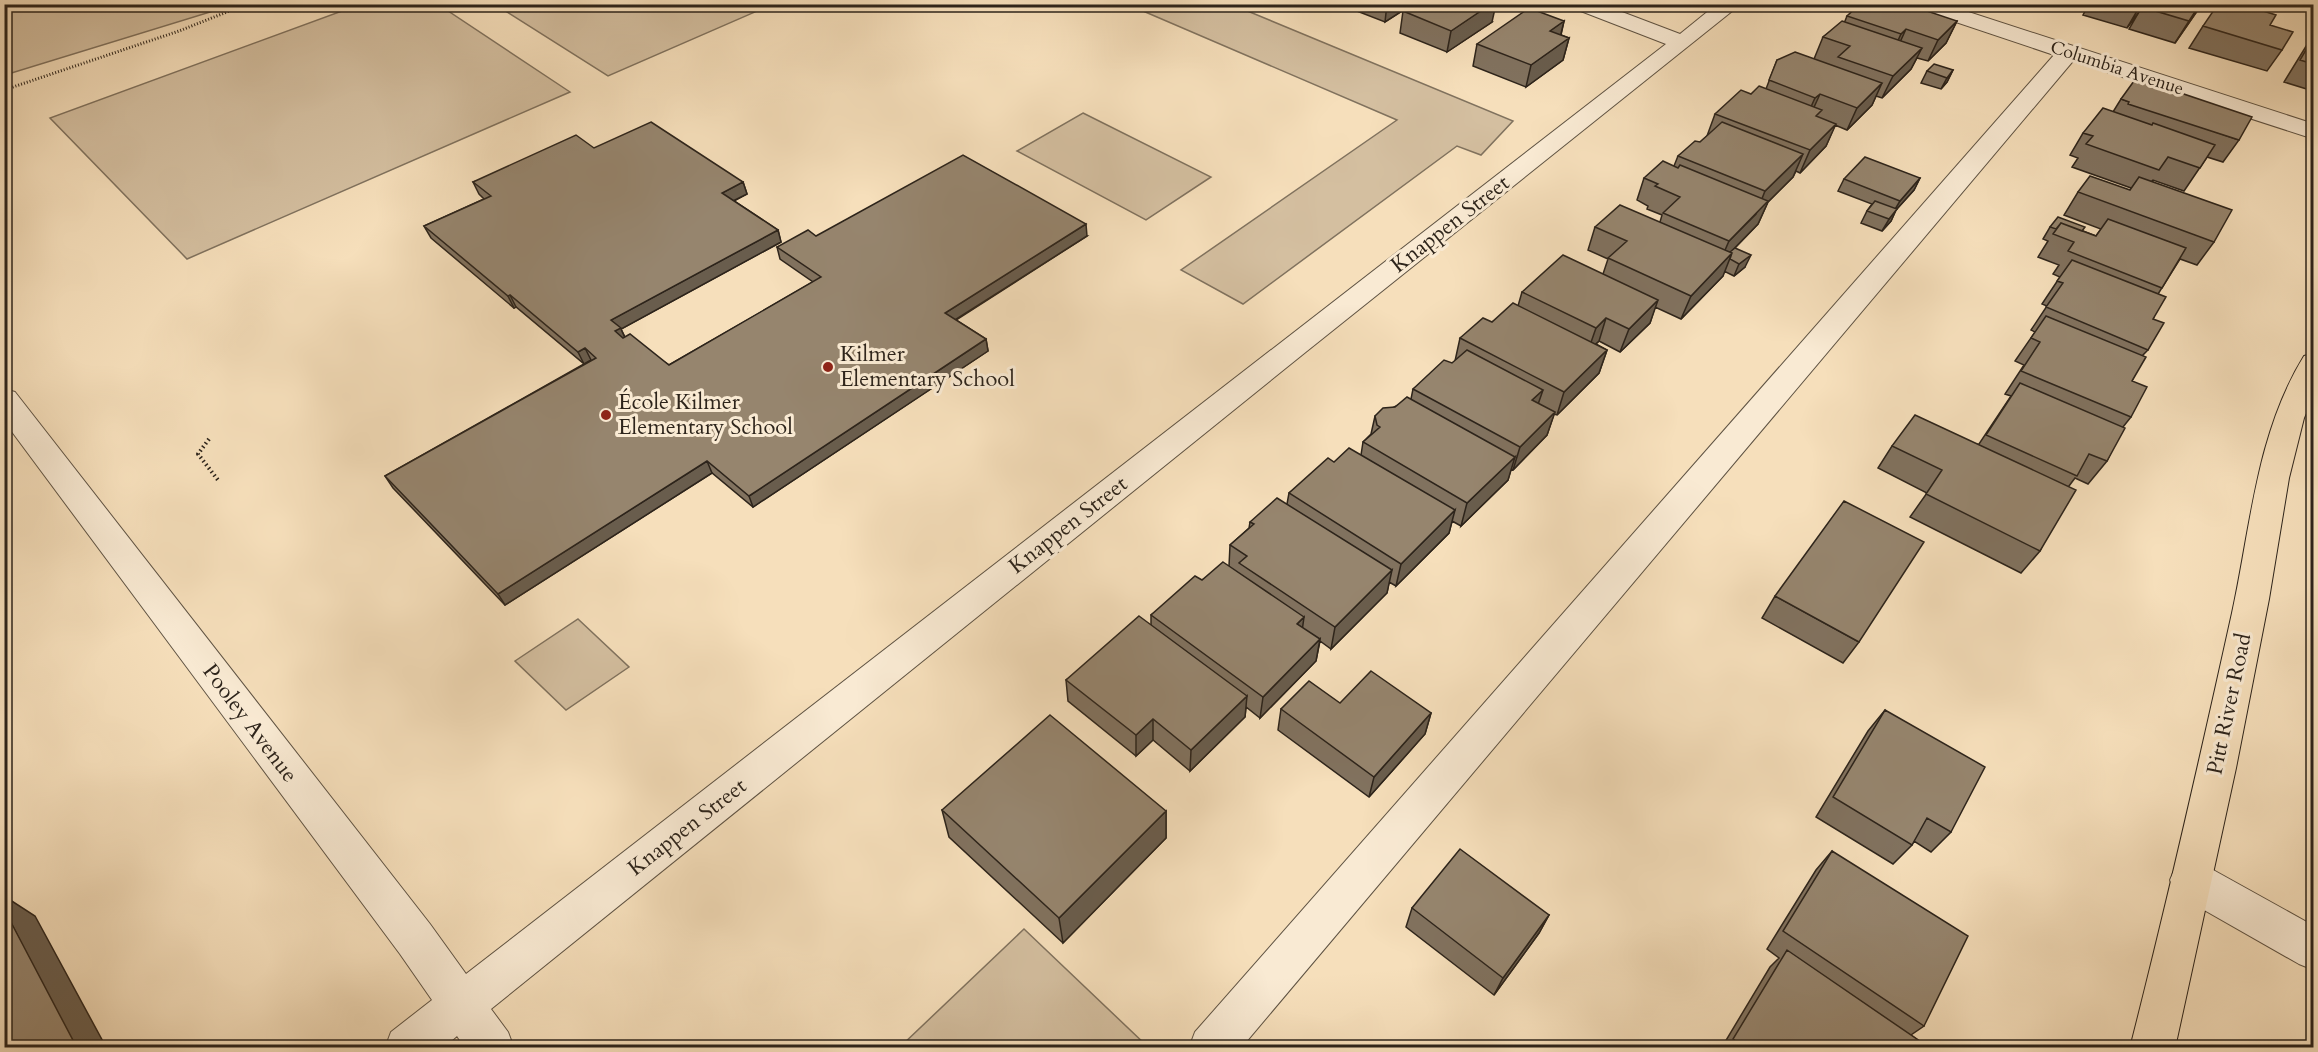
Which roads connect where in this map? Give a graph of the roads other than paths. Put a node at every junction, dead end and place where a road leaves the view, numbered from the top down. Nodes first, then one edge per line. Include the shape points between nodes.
1 (1580, 4) edge
2 (1731, 4) edge
3 (1921, 4) edge
4 (1682, 42) junction
5 (2068, 52) junction
6 (2313, 132) edge
7 (2313, 363) edge
8 (4, 399) edge
9 (2191, 880) junction
10 (2313, 949) edge
11 (462, 1005) junction
12 (407, 1047) edge
13 (492, 1047) edge
14 (1211, 1047) edge
15 (2151, 1047) edge

1 - 4 street
2 - 4 street, Knappen Street
3 - 5 street, Columbia Avenue
4 - 11 street, Knappen Street
5 - 6 street, Columbia Avenue
5 - 14 street
7 - 9 main road, Pitt River Road via 2289,419 2274,474 2252,598
8 - 11 street, Pooley Avenue
9 - 10 street
9 - 15 main road, Pitt River Road
11 - 12 street, Knappen Street
11 - 13 street, Pooley Avenue

